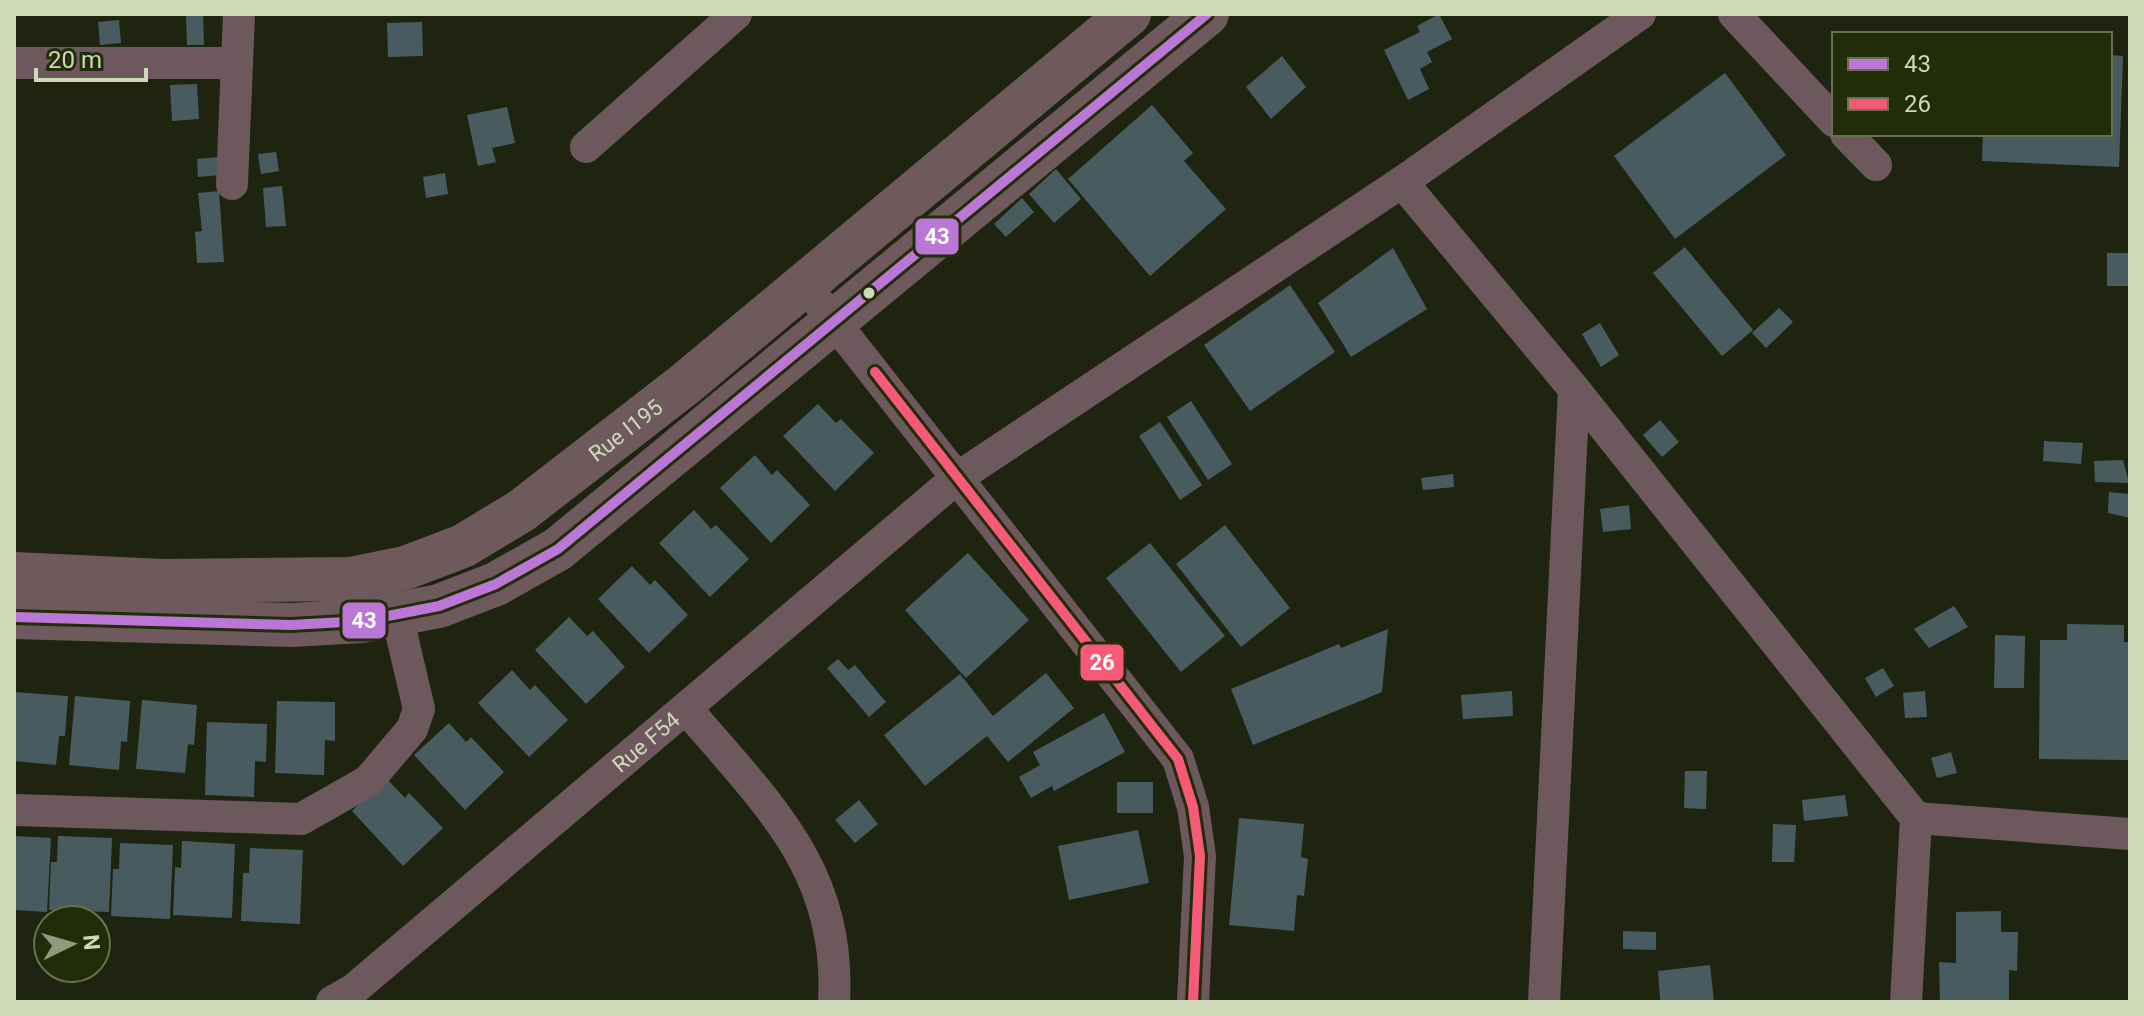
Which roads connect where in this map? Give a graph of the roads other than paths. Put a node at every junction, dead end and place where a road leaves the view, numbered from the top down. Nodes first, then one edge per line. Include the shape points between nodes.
1 (239, 14) edge
2 (736, 14) edge
3 (1129, 14) edge
4 (1207, 14) edge
5 (1640, 14) edge
6 (1734, 14) edge
7 (14, 63) edge
8 (237, 63) junction
9 (1832, 119) edge
10 (1848, 136) edge
11 (586, 147) dead end
12 (1876, 165) dead end
13 (1402, 182) junction
14 (232, 184) dead end
15 (802, 284) junction
16 (836, 322) junction
17 (1574, 389) junction
18 (957, 478) junction
19 (14, 574) edge
20 (397, 615) junction
21 (14, 617) edge
22 (686, 708) junction
23 (14, 810) edge
24 (1916, 818) junction
25 (2130, 834) edge
26 (332, 1002) edge
27 (834, 1002) edge
28 (1193, 1002) edge
29 (1544, 1002) edge
30 (1906, 1002) edge

1 - 8 street
2 - 11 street
3 - 15 main road, Rue I195
4 - 16 main road
5 - 13 street, Rue F54
6 - 9 street
7 - 8 street
8 - 14 street
10 - 12 street
13 - 17 street
13 - 18 street, Rue F54
15 - 16 street
15 - 19 main road, Rue I195 via 685,384 521,511 463,546 405,568 350,579 285,582
16 - 18 street
16 - 20 main road via 558,549 496,584
17 - 24 street
17 - 29 street
18 - 22 street, Rue F54
18 - 28 street via 1178,759 1193,807 1200,856
20 - 21 main road via 291,625
20 - 23 street via 419,709 412,729 368,781 301,819
22 - 26 street, Rue F54 via 353,990
22 - 27 street via 791,832 826,906 836,977
24 - 25 street
24 - 30 street

